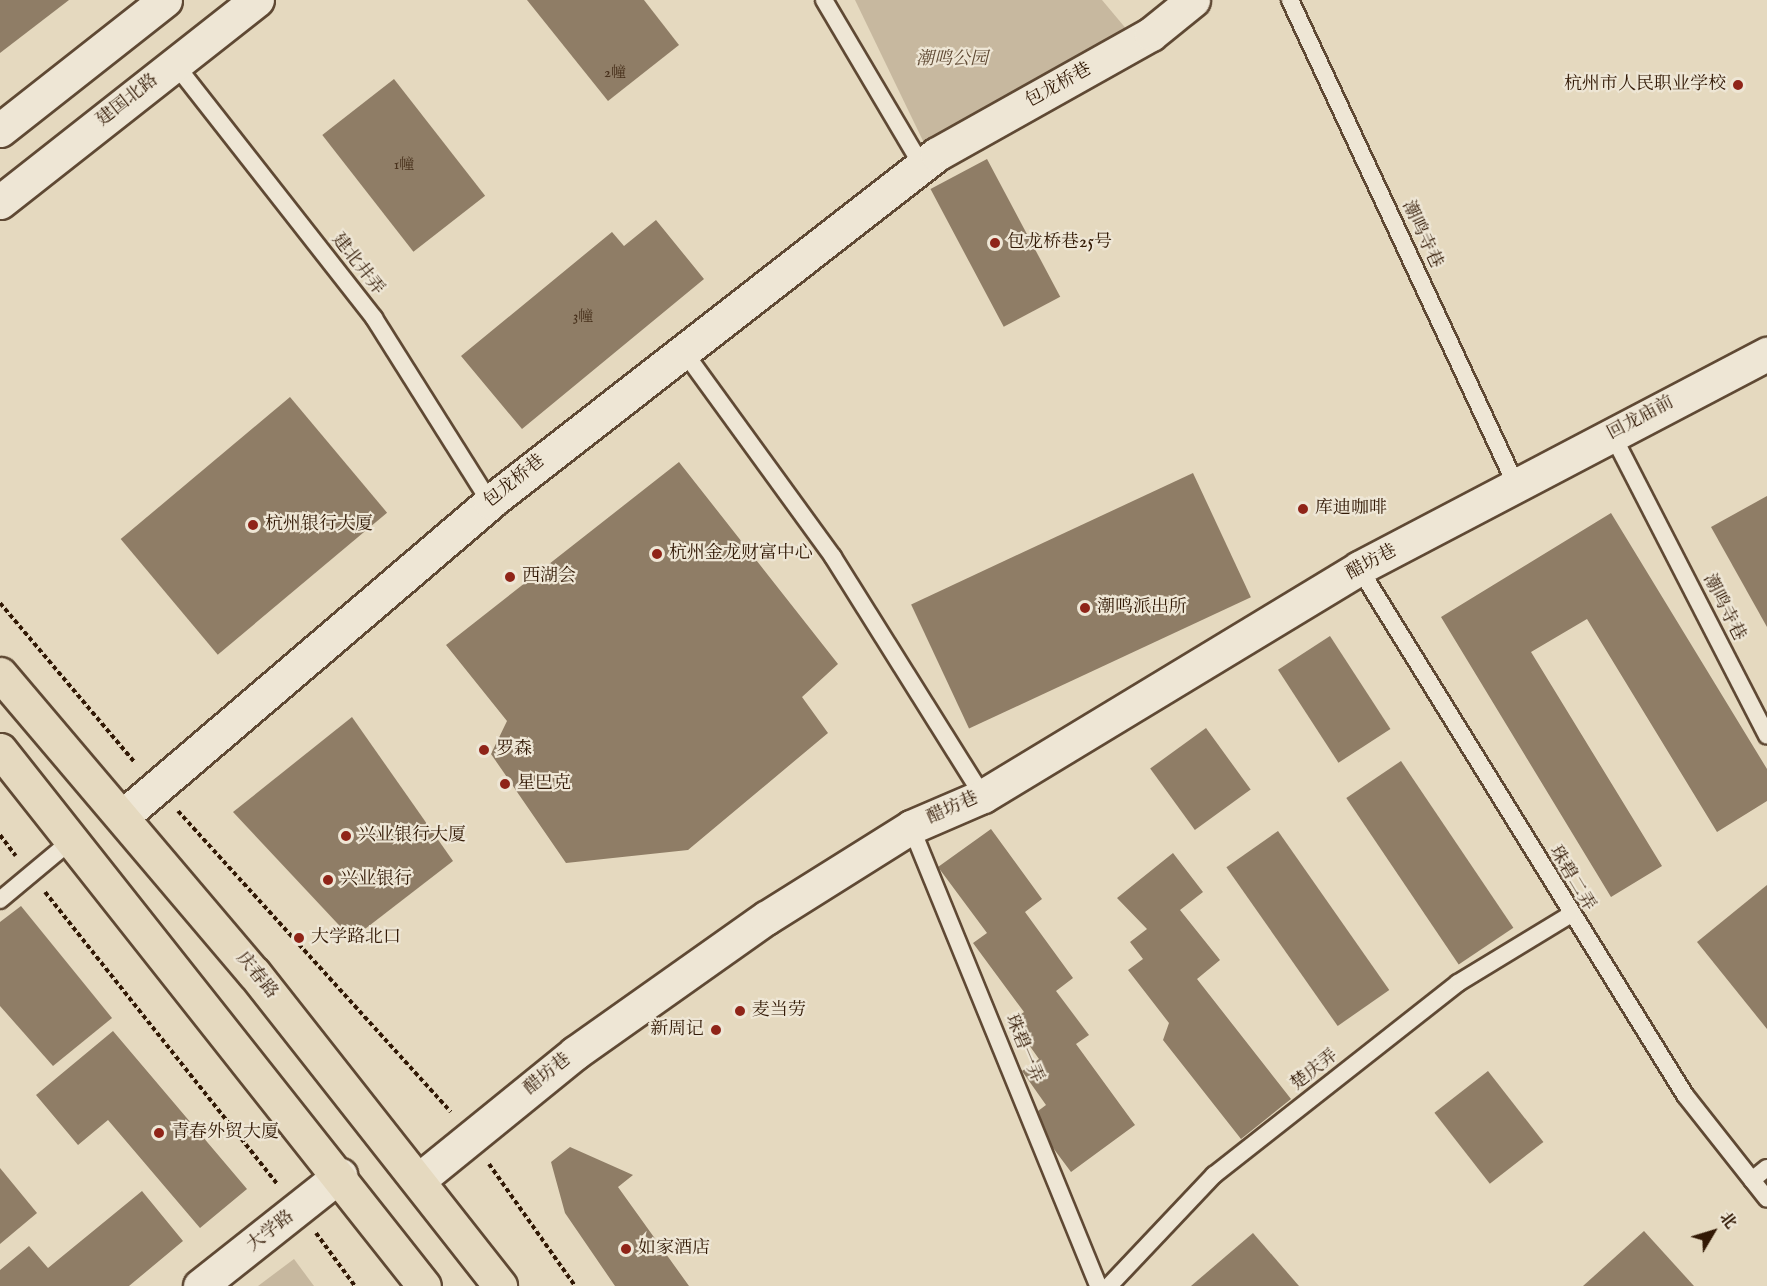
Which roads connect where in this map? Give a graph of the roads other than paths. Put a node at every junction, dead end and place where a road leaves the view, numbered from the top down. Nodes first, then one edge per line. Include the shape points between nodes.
1 (165, 0) edge
2 (256, 0) edge
3 (824, 0) edge
4 (1193, 0) edge
5 (1290, 0) edge
6 (175, 64) junction
7 (0, 130) edge
8 (922, 166) junction
9 (0, 202) edge
10 (682, 349) junction
11 (1767, 354) edge
12 (1612, 435) junction
13 (1517, 487) junction
14 (490, 502) junction
15 (1359, 568) junction
16 (0, 674) edge
17 (1767, 735) edge
18 (0, 750) edge
19 (983, 796) junction
20 (123, 816) junction
21 (910, 827) junction
22 (72, 840) junction
23 (0, 900) edge
24 (1570, 915) junction
25 (1767, 1168) edge
26 (340, 1175) junction
27 (420, 1179) junction
28 (1752, 1180) junction
29 (1767, 1199) edge
30 (200, 1286) edge
31 (424, 1286) edge
32 (500, 1286) edge
33 (1098, 1286) edge
34 (1109, 1286) edge

1 - 7 street
2 - 6 street, 建国北路
3 - 8 lane
4 - 8 street, 包龙桥巷 via 1151,34
5 - 13 lane, 潮鸣寺巷
6 - 9 street, 建国北路
6 - 14 lane, 建北井弄 via 374,318
8 - 10 street, 包龙桥巷
10 - 14 street, 包龙桥巷
10 - 19 lane via 833,557
11 - 12 street, 回龙庙前
12 - 13 street, 回龙庙前
12 - 17 lane, 潮鸣寺巷
13 - 15 street, 醋坊巷
14 - 20 street, 包龙桥巷
15 - 19 street, 醋坊巷
15 - 24 lane, 珠碧二弄
16 - 20 main road, 庆春路
18 - 22 main road
19 - 21 street, 醋坊巷
20 - 27 main road, 庆春路
21 - 27 street, 醋坊巷 via 766,918 575,1053
21 - 33 lane, 珠碧一弄
22 - 23 lane
22 - 26 main road
24 - 28 lane, 珠碧二弄 via 1685,1095
24 - 34 lane, 楚庆弄 via 1458,983 1214,1175
25 - 28 lane
26 - 30 street, 大学路
26 - 31 main road
27 - 32 main road, 庆春路
28 - 29 lane, 珠碧二弄

